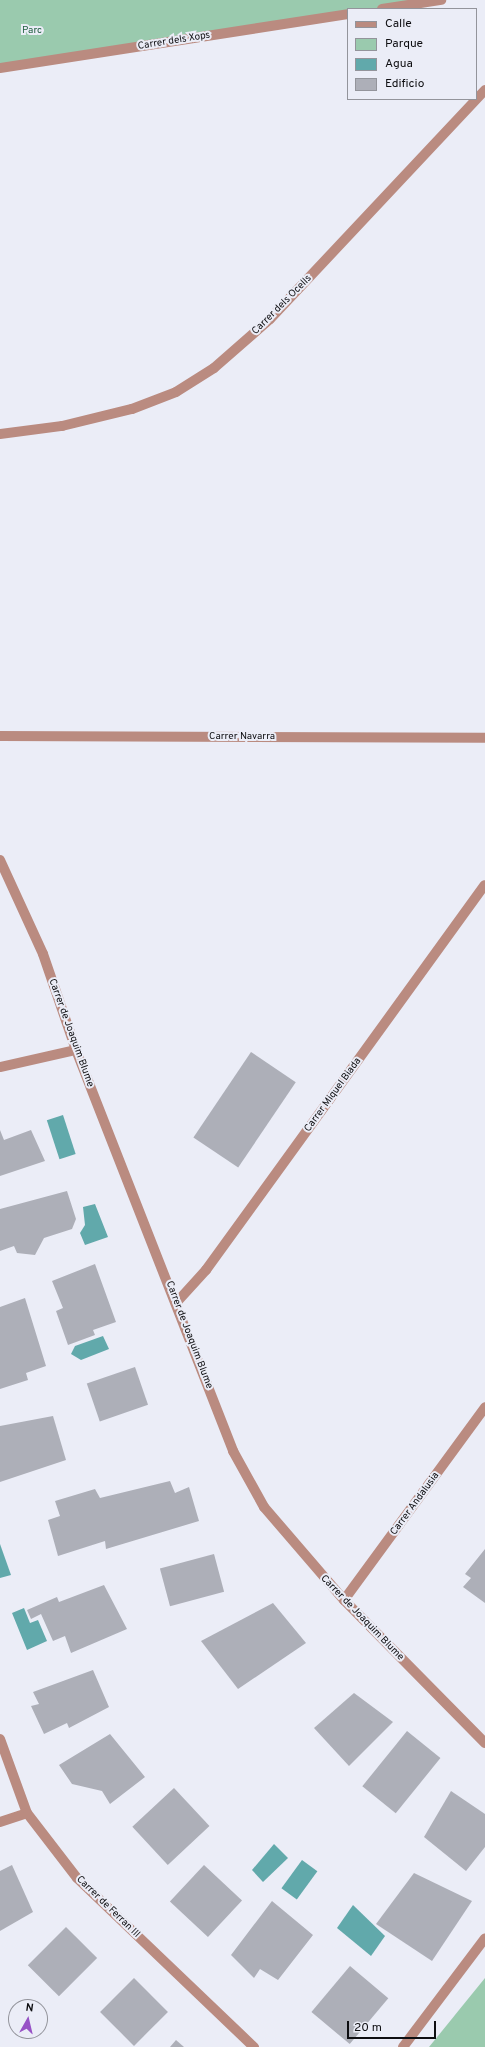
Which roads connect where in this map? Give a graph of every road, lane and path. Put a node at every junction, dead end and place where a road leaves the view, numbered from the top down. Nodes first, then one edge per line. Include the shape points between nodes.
1 (441, 0) edge
2 (389, 8) edge
3 (347, 14) edge
4 (0, 68) edge
5 (485, 90) edge
6 (477, 99) edge
7 (476, 100) edge
8 (0, 434) edge
9 (0, 736) edge
10 (485, 738) edge
11 (0, 860) edge
12 (485, 885) edge
13 (76, 1050) junction
14 (0, 1067) edge
15 (176, 1303) junction
16 (485, 1407) edge
17 (344, 1600) junction
18 (0, 1739) edge
19 (485, 1743) edge
20 (27, 1813) junction
21 (0, 1822) edge
22 (485, 1938) edge
23 (254, 2047) edge
24 (403, 2047) edge

1 - 2 street
3 - 4 street, Carrer dels Xops
5 - 6 street, Carrer dels Ocells
7 - 8 street, Carrer dels Ocells via 270,319 214,368 176,392 132,409 62,426
9 - 10 street, Carrer Navarra
11 - 13 street, Carrer de Joaquim Blume via 43,954
12 - 15 street, Carrer Miquel Biada via 206,1270
13 - 14 street
13 - 15 street, Carrer de Joaquim Blume
15 - 17 street, Carrer de Joaquim Blume via 233,1451 264,1507
16 - 17 street, Carrer Andalusia
17 - 19 street, Carrer de Joaquim Blume
18 - 20 street, Carrer de Ferran III
20 - 21 street
20 - 23 street, Carrer de Ferran III via 77,1878
22 - 24 street

